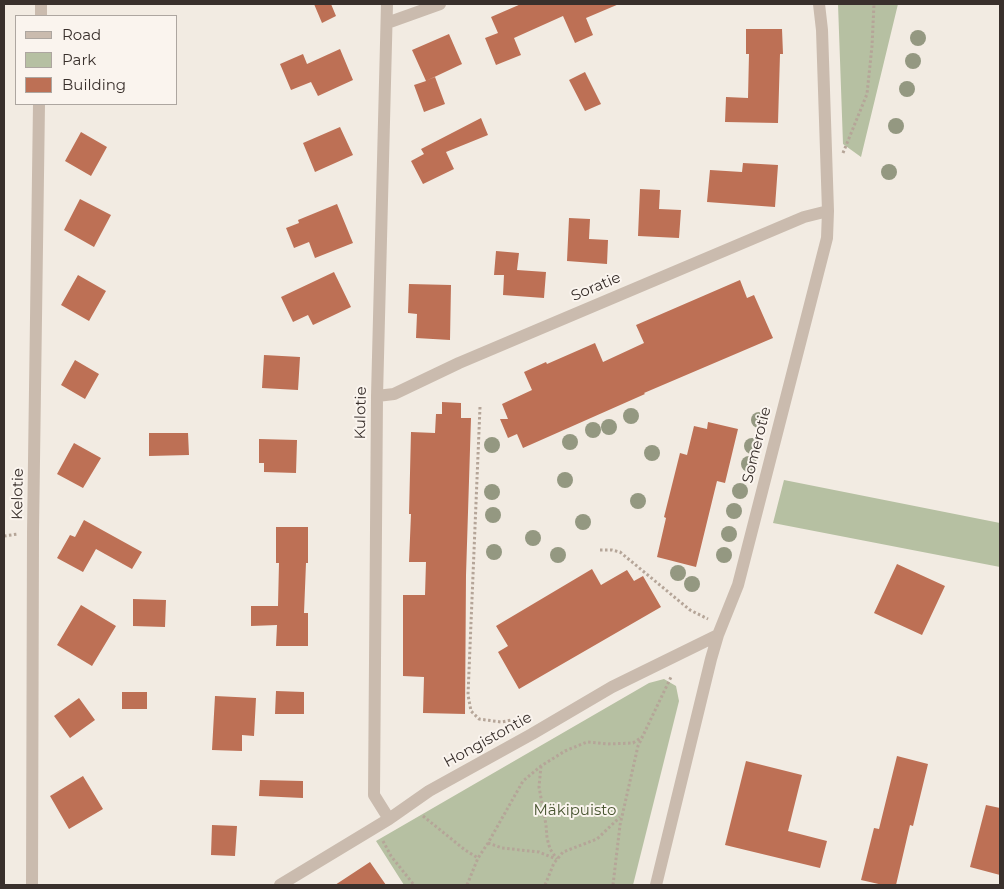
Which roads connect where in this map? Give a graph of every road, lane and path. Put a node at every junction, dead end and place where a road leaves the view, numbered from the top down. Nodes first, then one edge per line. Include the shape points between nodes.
1 (387, 4) edge
2 (440, 4) edge
3 (819, 4) edge
4 (874, 4) edge
5 (387, 23) junction
6 (39, 105) edge
7 (842, 156) dead end
8 (828, 211) junction
9 (378, 396) junction
10 (480, 407) dead end
11 (600, 550) dead end
12 (720, 630) junction
13 (683, 652) junction
14 (523, 718) dead end
15 (642, 737) junction
16 (541, 766) junction
17 (411, 804) junction
18 (622, 816) junction
19 (389, 819) junction
20 (375, 828) junction
21 (488, 843) junction
22 (478, 858) junction
23 (557, 860) junction
24 (32, 885) edge
25 (280, 885) edge
26 (414, 885) edge
27 (467, 885) edge
28 (545, 885) edge
29 (613, 885) edge
30 (656, 885) edge

1 - 5 street, Kulotie
2 - 5 street
3 - 8 street, Somerotie
4 - 7 path via 868,94
5 - 9 street, Kulotie
6 - 24 street, Kelotie
8 - 9 street, Soratie via 804,217 459,363 394,394
8 - 12 street, Somerotie via 827,238 738,585
9 - 19 street, Kulotie via 374,795
10 - 14 path via 468,695 471,711 479,719 501,722
11 - 12 path via 620,552 690,610
12 - 13 street, Hongistontie
12 - 30 street, Somerotie
13 - 15 path
13 - 17 street, Hongistontie via 612,687
15 - 16 path via 633,742 587,742
15 - 18 path
16 - 21 path via 523,781
16 - 23 path via 538,787 547,838
17 - 19 street, Hongistontie
17 - 22 path via 429,822
18 - 23 path via 597,839 563,852
18 - 29 path
19 - 20 street, Hongistontie
20 - 25 street, Hongistontie
20 - 26 path via 391,856
21 - 22 path
21 - 23 path via 539,852
22 - 27 path
23 - 28 path

